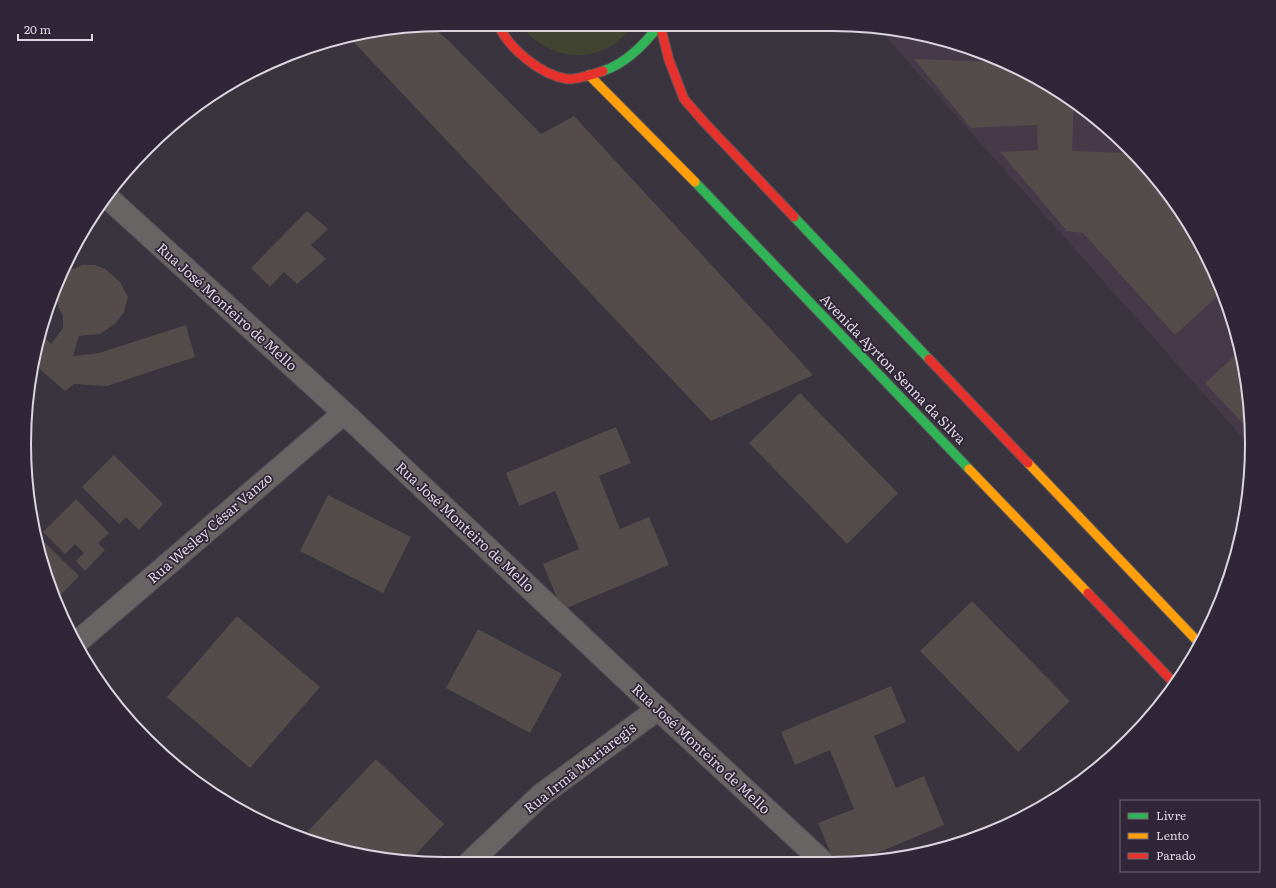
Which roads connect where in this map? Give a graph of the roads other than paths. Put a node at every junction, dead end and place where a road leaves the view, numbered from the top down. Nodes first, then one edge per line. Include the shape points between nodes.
1 (501, 31) edge
2 (654, 31) edge
3 (662, 31) edge
4 (590, 75) junction
5 (111, 200) edge
6 (344, 413) junction
7 (80, 639) edge
8 (1196, 639) edge
9 (1171, 679) edge
10 (658, 708) junction
11 (474, 857) edge
12 (818, 857) edge

1 - 4 main road via 520,54 545,71 569,79
2 - 4 main road via 641,47 619,64
3 - 8 main road via 684,100
4 - 9 main road, Avenida Ayrton Senna da Silva
5 - 6 street, Rua José Monteiro de Mello
6 - 7 street, Rua Wesley César Vanzo
6 - 10 street, Rua José Monteiro de Mello
10 - 11 street, Rua Irmã Mariaregis via 541,795
10 - 12 street, Rua José Monteiro de Mello

